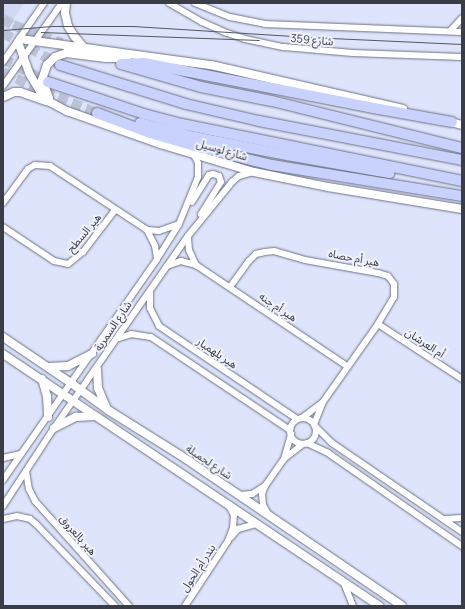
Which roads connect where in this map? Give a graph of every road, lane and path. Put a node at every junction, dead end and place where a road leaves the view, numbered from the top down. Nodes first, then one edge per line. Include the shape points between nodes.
1 (44, 3) edge
2 (62, 3) edge
3 (66, 3) edge
4 (169, 3) edge
5 (195, 3) edge
6 (462, 18) edge
7 (450, 31) junction
8 (462, 32) edge
9 (19, 41) junction
10 (36, 42) junction
11 (85, 48) junction
12 (24, 57) junction
13 (462, 57) edge
14 (160, 58) junction
15 (3, 62) edge
16 (60, 65) tunnel mouth
17 (48, 82) tunnel mouth
18 (3, 86) edge
19 (3, 97) edge
20 (54, 105) junction
21 (452, 122) junction
22 (462, 125) edge
23 (462, 148) edge
24 (194, 155) junction
25 (462, 160) edge
26 (254, 172) junction
27 (461, 181) edge
28 (462, 196) edge
29 (3, 203) edge
30 (462, 209) edge
31 (115, 210) junction
32 (179, 224) junction
33 (3, 228) edge
34 (147, 230) junction
35 (188, 236) junction
36 (158, 259) junction
37 (196, 265) junction
38 (165, 268) junction
39 (230, 287) junction
40 (151, 288) junction
41 (378, 324) junction
42 (3, 337) edge
43 (116, 339) junction
44 (3, 354) edge
45 (92, 354) junction
46 (347, 366) junction
47 (49, 367) junction
48 (97, 369) junction
49 (42, 379) junction
50 (462, 379) edge
51 (72, 383) junction
52 (82, 390) junction
53 (64, 394) junction
54 (74, 401) junction
55 (323, 402) junction
56 (108, 410) junction
57 (96, 416) junction
58 (48, 417) junction
59 (299, 418) junction
60 (315, 426) junction
61 (54, 428) junction
62 (291, 432) junction
63 (305, 444) junction
64 (21, 454) junction
65 (3, 458) edge
66 (284, 459) junction
67 (26, 471) junction
68 (3, 480) edge
69 (265, 486) junction
70 (238, 496) junction
71 (3, 506) edge
72 (230, 506) junction
73 (462, 518) edge
74 (3, 519) edge
75 (272, 519) junction
76 (443, 519) junction
77 (256, 524) junction
78 (462, 532) edge
79 (228, 541) junction
80 (462, 546) edge
81 (343, 581) junction
82 (186, 605) edge
83 (115, 606) edge
84 (129, 606) edge
85 (353, 606) edge
86 (380, 606) edge
87 (402, 606) edge

1 - 9 street
2 - 10 street
3 - 11 street via 68,26
4 - 13 street, شارع 359 via 228,33 284,47 353,53
5 - 7 street, شارع 359 via 230,17 265,24
6 - 7 street
7 - 8 street, شارع 359
9 - 10 street
9 - 12 street, شارع لوسيل
9 - 15 street
10 - 11 street
10 - 12 street
11 - 14 street
12 - 18 street
12 - 20 street, شارع لوسيل via 38,89 46,100
14 - 20 street via 106,58 60,54 47,65 42,80
14 - 21 street via 227,69 374,101
16 - 25 highway via 186,104
17 - 27 highway, شارع لوسيل via 182,124
19 - 20 street via 20,92
20 - 24 street, شارع لوسيل
21 - 22 street
21 - 23 highway via 144,63 120,64 201,87 301,108
24 - 26 street, شارع لوسيل
24 - 32 street, شارع السمرية via 198,163 198,177
26 - 30 street, شارع لوسيل
26 - 35 street, شارع السمرية via 240,176 232,182
27 - 28 highway via 375,171 287,155 194,137 97,112 150,133 265,163
29 - 31 street, هير السطح via 28,169 35,165 43,165 57,169
31 - 33 street, هير السطح via 83,252 68,264 54,261
31 - 34 street, هير السطح
32 - 34 street via 159,231
32 - 35 street via 207,177 212,174 219,176 219,186
32 - 36 street, شارع السمرية
34 - 36 street
35 - 37 street via 189,250
35 - 38 street, شارع السمرية
36 - 45 street, شارع السمرية
37 - 38 street, هير أم جنه via 181,261
37 - 39 street, هير أم جنه
38 - 40 street, شارع السمرية
39 - 41 street, هير أم حصاه via 256,254 274,251 305,260 378,273 390,279 396,288 394,297
39 - 46 street, هير أم جنه
40 - 43 street, شارع السمرية
40 - 59 street, هير بلهمبار via 150,308 160,326
41 - 46 street, هير أم حصاه
41 - 50 street, أم العرشان
42 - 47 street, شارع لجميلة
43 - 48 street, شارع السمرية
43 - 62 street, هير بلهمبار via 131,334 151,337
44 - 49 street
45 - 47 street via 68,366
45 - 51 street, شارع السمرية
46 - 55 street, هير أم حصاه
47 - 51 street, شارع لجميلة
48 - 52 street, شارع السمرية
48 - 56 street via 99,392
49 - 53 street
49 - 58 street via 47,396
51 - 52 street, شارع لجميلة
51 - 53 street, شارع السمرية
52 - 54 street, شارع السمرية
52 - 56 street, شارع لجميلة
53 - 54 street
53 - 58 street, شارع السمرية
54 - 57 street
54 - 61 street, شارع السمرية
55 - 59 street, هير أم حصاه
55 - 60 street, هير أم حصاه
56 - 70 street, شارع لجميلة via 180,455
57 - 61 street via 76,417
57 - 72 street
58 - 64 street, شارع السمرية
59 - 60 street via 309,419
59 - 62 street via 292,424
60 - 63 street via 315,437
60 - 76 street via 332,443
61 - 67 street, شارع السمرية
62 - 63 street via 295,441
62 - 66 street
63 - 66 street
63 - 80 street via 328,453
64 - 65 street
64 - 68 street, شارع السمرية
66 - 69 street
67 - 71 street, شارع السمرية
67 - 84 street, هير بالعروق via 29,489 40,508
69 - 70 street via 252,494
69 - 75 street via 262,494 263,505
70 - 75 street, شارع لجميلة
72 - 77 street
72 - 79 street, بندر أم الحول via 235,522
73 - 76 street
74 - 83 street, هير بالعروق via 17,516 30,519
75 - 87 street, شارع لجميلة
76 - 78 street
77 - 79 street, بندر أم الحول via 238,529
77 - 81 street
79 - 82 street, بندر أم الحول
81 - 85 street
81 - 86 street

